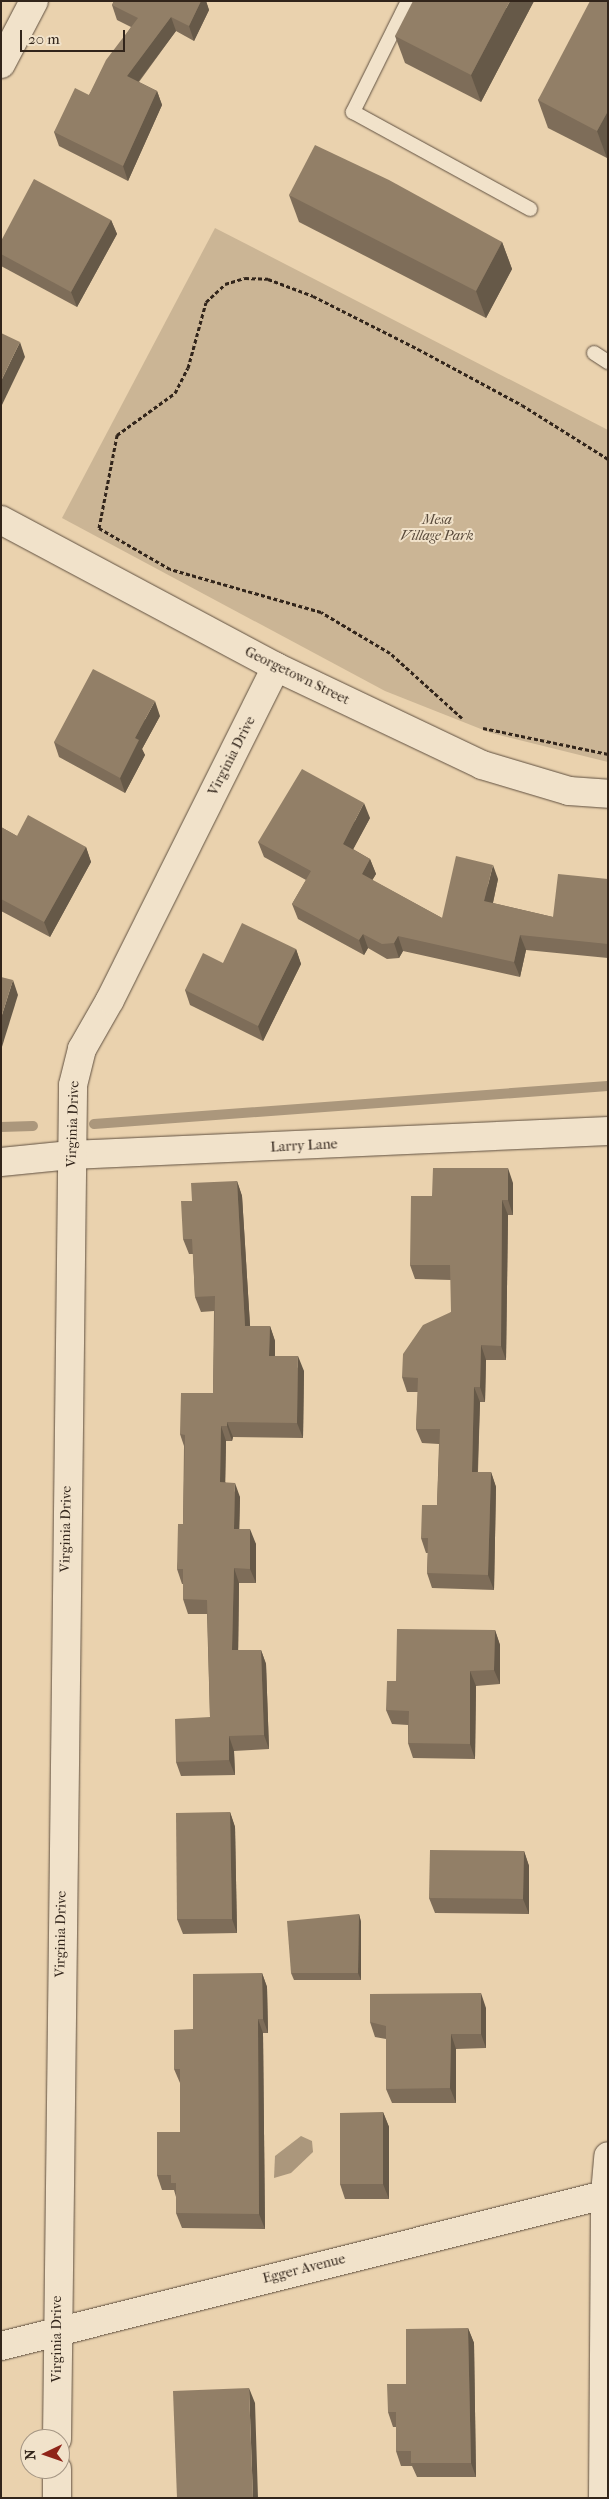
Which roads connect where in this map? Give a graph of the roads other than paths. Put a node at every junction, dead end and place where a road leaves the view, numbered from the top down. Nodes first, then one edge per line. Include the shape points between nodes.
1 (34, 1) edge
2 (408, 1) edge
3 (1, 64) edge
4 (530, 209) dead end
5 (594, 353) dead end
6 (608, 362) edge
7 (1, 520) edge
8 (276, 667) junction
9 (608, 794) edge
10 (608, 1131) edge
11 (71, 1154) junction
12 (1, 1162) edge
13 (608, 2156) edge
14 (606, 2194) edge
15 (56, 2332) junction
16 (1, 2346) edge
17 (57, 2429) edge
18 (57, 2479) edge
19 (57, 2498) edge
20 (603, 2498) edge

1 - 3 street
2 - 4 lane via 353,112
5 - 6 lane
7 - 8 street, Georgetown Street
8 - 9 street, Georgetown Street via 482,765 570,791
8 - 11 street, Virginia Drive via 110,1000 82,1048 73,1085
10 - 11 street, Larry Lane
11 - 12 street, Larry Lane
11 - 15 street, Virginia Drive
13 - 14 street
14 - 15 street, Egger Avenue
14 - 20 street
15 - 16 street, Egger Avenue
15 - 17 street, Virginia Drive
18 - 19 street

